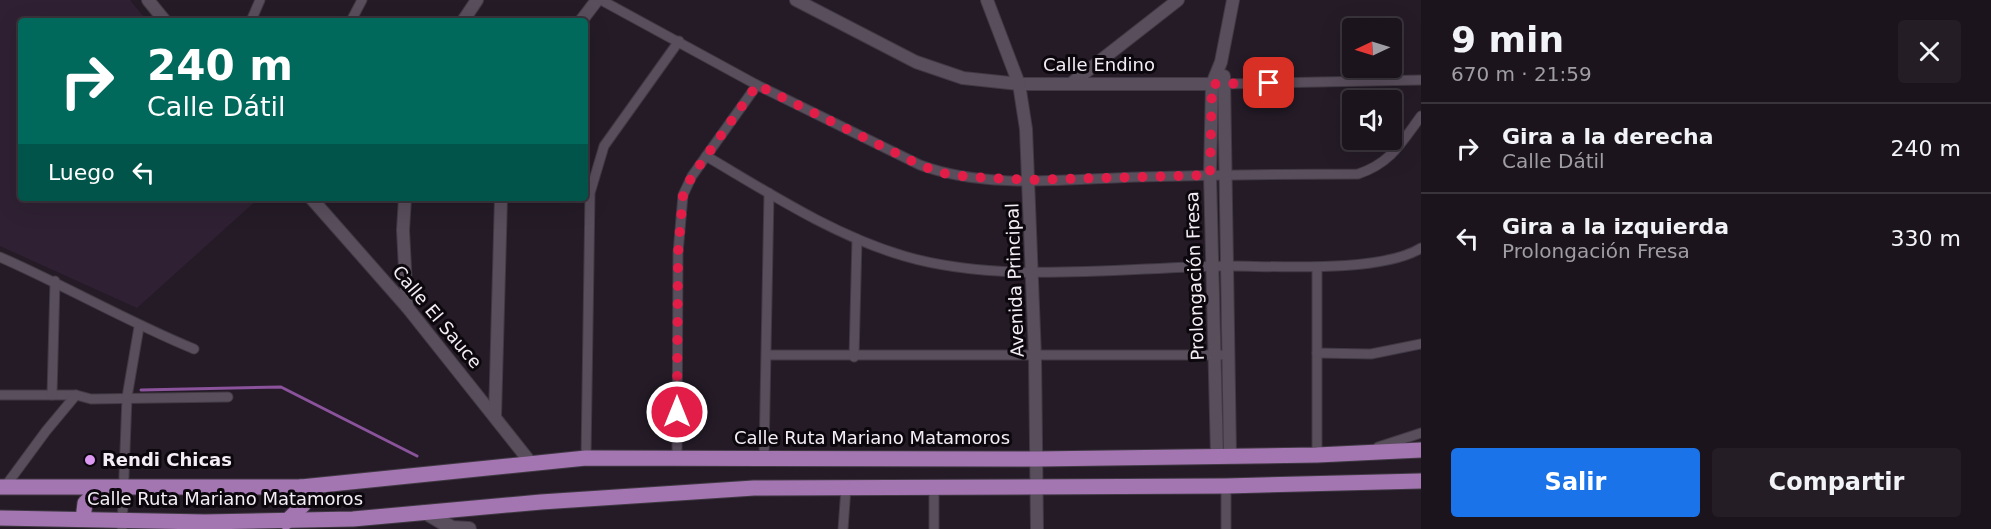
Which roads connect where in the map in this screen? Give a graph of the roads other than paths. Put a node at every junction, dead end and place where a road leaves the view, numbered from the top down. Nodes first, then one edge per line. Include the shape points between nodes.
1 (148, 0) edge
2 (260, 0) edge
3 (362, 0) edge
4 (477, 0) edge
5 (599, 0) edge
6 (796, 0) edge
7 (987, 0) edge
8 (1178, 0) edge
9 (1233, 0) edge
10 (162, 11) edge
11 (252, 18) edge
12 (353, 18) edge
13 (465, 18) edge
14 (584, 18) edge
15 (679, 41) junction
16 (1421, 80) edge
17 (1073, 82) junction
18 (1019, 84) junction
19 (1219, 84) junction
20 (757, 85) junction
21 (1421, 116) edge
22 (706, 156) junction
23 (1225, 174) junction
24 (1210, 175) junction
25 (1030, 180) junction
26 (769, 194) junction
27 (314, 201) edge
28 (405, 201) edge
29 (501, 201) edge
30 (856, 239) junction
31 (1421, 248) edge
32 (0, 257) edge
33 (1227, 266) junction
34 (1212, 267) junction
35 (1317, 267) junction
36 (1032, 271) junction
37 (55, 281) junction
38 (407, 307) junction
39 (139, 327) junction
40 (1421, 344) edge
41 (194, 350) dead end
42 (1317, 353) junction
43 (767, 355) junction
44 (1222, 355) junction
45 (854, 357) junction
46 (1035, 357) junction
47 (0, 395) edge
48 (52, 395) junction
49 (76, 395) junction
50 (127, 397) junction
51 (228, 397) dead end
52 (495, 416) junction
53 (1421, 433) edge
54 (1421, 450) edge
55 (1360, 453) junction
56 (1223, 455) junction
57 (1317, 455) junction
58 (764, 456) junction
59 (677, 457) junction
60 (586, 458) junction
61 (1037, 459) junction
62 (531, 463) junction
63 (1421, 481) edge
64 (1226, 486) junction
65 (301, 487) junction
66 (1038, 487) junction
67 (2, 488) edge
68 (100, 488) junction
69 (846, 488) junction
70 (934, 488) junction
71 (124, 489) junction
72 (425, 512) junction
73 (0, 518) edge
74 (83, 519) junction
75 (46, 524) edge
76 (280, 524) edge
77 (354, 524) edge
78 (122, 525) edge
79 (205, 525) edge
80 (469, 529) edge
81 (843, 529) edge
82 (934, 529) edge
83 (1037, 529) edge
84 (1226, 529) edge

1 - 10 street
2 - 11 street
3 - 12 street
4 - 13 street
5 - 14 street
5 - 15 street
6 - 18 street, Calle Endino via 939,71 963,78
7 - 18 street, Avenida Principal
8 - 17 street
9 - 19 street, Prolongación Fresa
15 - 20 street
15 - 60 street via 604,146 590,193
16 - 19 street, Calle Endino
17 - 18 street, Calle Endino
17 - 19 street, Calle Endino
18 - 25 street, Avenida Principal
19 - 23 street, Prolongación Fresa
19 - 24 street, Prolongación Fresa
20 - 22 street
20 - 25 street via 941,173
21 - 23 street via 1393,154 1376,168 1358,174
22 - 26 street
22 - 59 street via 683,195 679,216
23 - 24 street
23 - 33 street, Prolongación Fresa
24 - 25 street
24 - 34 street, Prolongación Fresa
25 - 36 street, Avenida Principal
26 - 30 street
26 - 43 street
27 - 38 street, Calle El Sauce
28 - 38 street
29 - 52 street
30 - 36 street via 932,263
30 - 45 street
31 - 35 street via 1392,259
32 - 37 street
33 - 34 street
33 - 35 street
33 - 44 street, Prolongación Fresa
34 - 36 street
34 - 44 street, Prolongación Fresa
35 - 42 street
36 - 46 street, Avenida Principal
37 - 39 street
37 - 48 street
38 - 52 street, Calle El Sauce
39 - 41 street
39 - 50 street
40 - 42 street via 1371,354
42 - 57 street
43 - 45 street
43 - 58 street
44 - 46 street
44 - 56 street, Prolongación Fresa
45 - 46 street
46 - 61 street, Avenida Principal
47 - 48 street
48 - 49 street
49 - 50 street via 91,399
49 - 67 street
50 - 51 street
50 - 71 street
52 - 62 street, Calle El Sauce
53 - 55 street
54 - 55 main road, Calle Ruta Mariano Matamoros
55 - 57 main road, Calle Ruta Mariano Matamoros
56 - 57 main road, Calle Ruta Mariano Matamoros
56 - 61 main road, Calle Ruta Mariano Matamoros
58 - 59 main road, Calle Ruta Mariano Matamoros
58 - 61 main road, Calle Ruta Mariano Matamoros
59 - 60 main road, Calle Ruta Mariano Matamoros
60 - 62 main road, Calle Ruta Mariano Matamoros
61 - 66 street, Avenida Principal
62 - 65 main road, Calle Ruta Mariano Matamoros
63 - 64 main road, Calle Ruta Mariano Matamoros
64 - 66 main road, Calle Ruta Mariano Matamoros
64 - 84 street
65 - 71 main road, Calle Ruta Mariano Matamoros
65 - 76 main road via 303,505
66 - 70 main road, Calle Ruta Mariano Matamoros
66 - 83 street, Avenida Principal
67 - 68 main road, Calle Ruta Mariano Matamoros
68 - 71 main road, Calle Ruta Mariano Matamoros
68 - 74 main road via 85,503
69 - 70 main road, Calle Ruta Mariano Matamoros
69 - 72 main road, Calle Ruta Mariano Matamoros via 754,488
69 - 81 street
70 - 82 street
71 - 78 street
72 - 77 main road, Calle Ruta Mariano Matamoros
72 - 80 main road via 452,528
73 - 75 main road, Calle Ruta Mariano Matamoros
74 - 75 main road, Calle Ruta Mariano Matamoros
74 - 78 main road, Calle Ruta Mariano Matamoros
76 - 77 main road, Calle Ruta Mariano Matamoros
76 - 79 main road, Calle Ruta Mariano Matamoros
78 - 79 main road, Calle Ruta Mariano Matamoros

